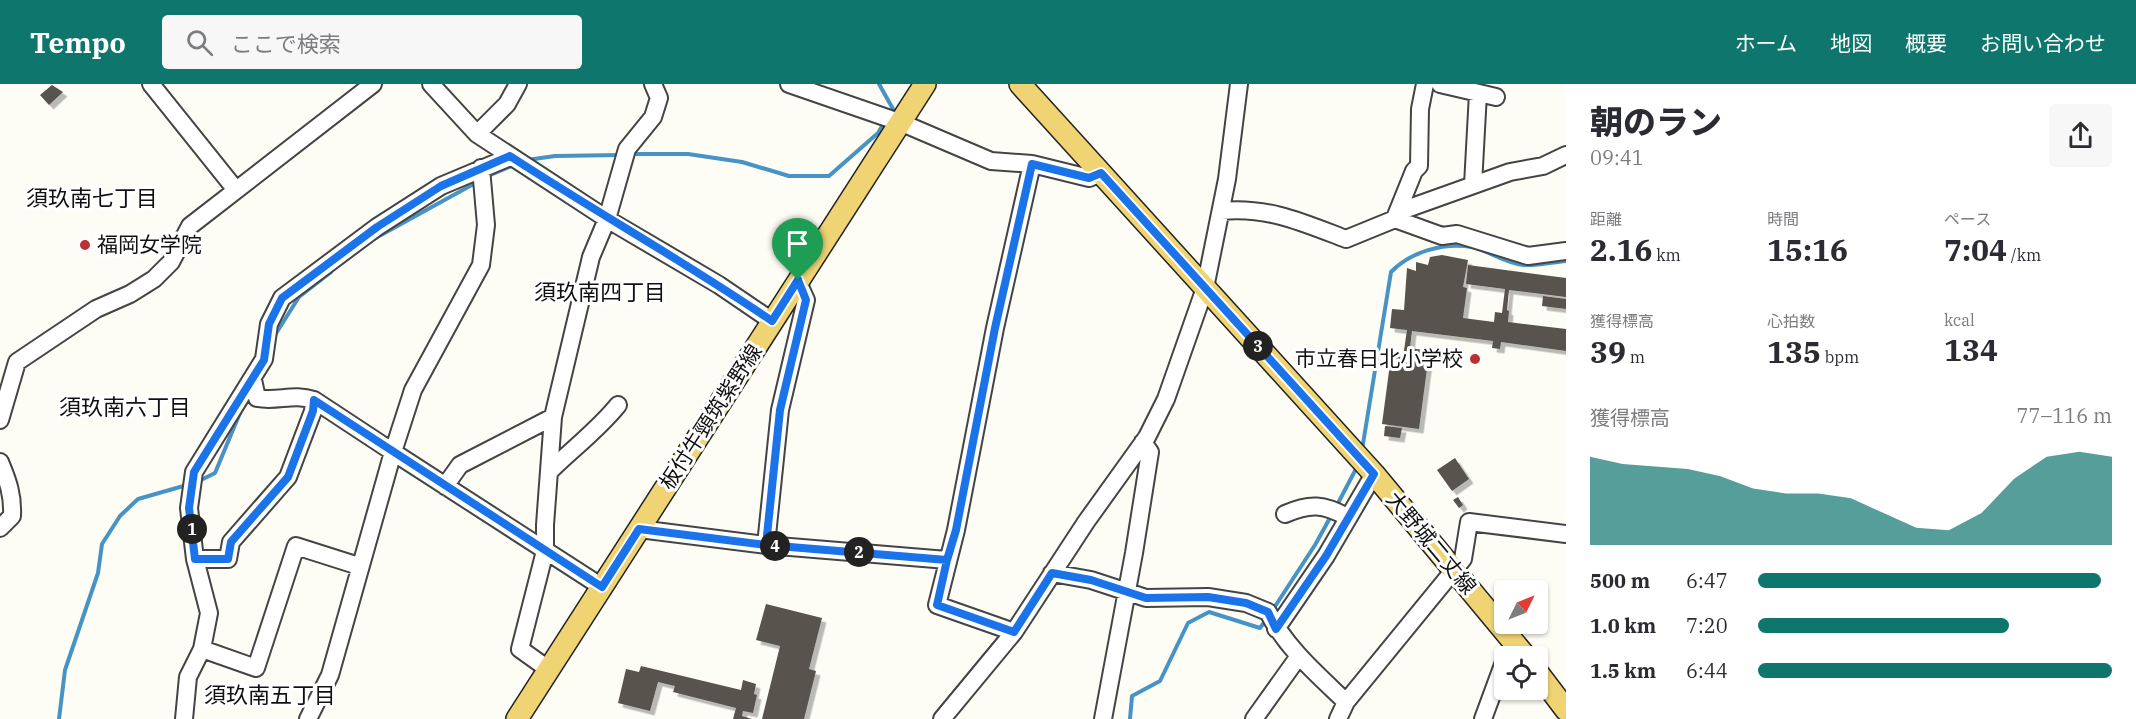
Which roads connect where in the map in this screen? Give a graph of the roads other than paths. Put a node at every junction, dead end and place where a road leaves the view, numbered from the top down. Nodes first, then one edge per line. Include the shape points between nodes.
1 (151, 84) edge
2 (373, 84) edge
3 (431, 84) edge
4 (518, 84) edge
5 (653, 84) edge
6 (789, 84) edge
7 (925, 84) edge
8 (1020, 84) edge
9 (1239, 84) edge
10 (1425, 84) edge
11 (1440, 84) edge
12 (1478, 93) junction
13 (1496, 97) dead end
14 (902, 123) junction
15 (477, 134) junction
16 (1566, 155) edge
17 (510, 156) junction
18 (1032, 164) junction
19 (481, 168) junction
20 (1101, 173) junction
21 (1473, 185) junction
22 (236, 190) junction
23 (1221, 211) junction
24 (1396, 215) junction
25 (607, 219) junction
26 (1566, 251) edge
27 (798, 280) junction
28 (1205, 288) junction
29 (772, 321) junction
30 (252, 380) junction
31 (314, 400) junction
32 (618, 405) dead end
33 (553, 417) junction
34 (0, 420) edge
35 (1143, 442) junction
36 (393, 452) junction
37 (0, 462) edge
38 (549, 472) junction
39 (1374, 474) junction
40 (445, 486) junction
41 (1285, 514) dead end
42 (1347, 517) junction
43 (0, 528) edge
44 (639, 529) junction
45 (1566, 534) edge
46 (766, 545) junction
47 (545, 551) junction
48 (195, 559) junction
49 (947, 560) junction
50 (359, 566) junction
51 (1454, 572) junction
52 (1052, 573) junction
53 (602, 587) junction
54 (1126, 592) junction
55 (1276, 629) junction
56 (1014, 632) junction
57 (1507, 646) edge
58 (202, 649) junction
59 (1299, 656) junction
60 (548, 669) junction
61 (1548, 686) edge
62 (1494, 689) edge
63 (1346, 702) junction
64 (1566, 710) edge
65 (184, 719) edge
66 (308, 719) edge
67 (517, 719) edge
68 (942, 719) edge
69 (1103, 719) edge
70 (1254, 719) edge
71 (1338, 719) edge
72 (1483, 719) edge

1 - 22 street
2 - 22 street
3 - 15 street
4 - 15 street via 507,104
5 - 25 street via 659,98 653,117 627,149
6 - 14 street
7 - 14 main road, 板付牛頸筑紫野線
8 - 20 main road, 大野城二丈線
9 - 23 street
10 - 24 street via 1420,109 1419,166
11 - 12 street
12 - 13 street
12 - 21 street
14 - 18 street via 990,160
14 - 27 main road, 板付牛頸筑紫野線
15 - 17 street
16 - 21 street via 1543,166
17 - 19 street
17 - 25 street
18 - 20 street via 1089,178
18 - 49 street
19 - 30 street via 441,186 377,227 282,298 269,324 264,360
19 - 36 street via 486,225 481,265 413,390
20 - 28 main road, 大野城二丈線
21 - 24 street
22 - 34 street via 190,226 171,262 154,279 96,309 17,362
23 - 24 street via 1248,208 1294,219 1346,239
23 - 28 street
24 - 26 street via 1442,236 1457,234 1528,255
25 - 29 street
25 - 33 street via 591,256
27 - 29 main road, 板付牛頸筑紫野線
27 - 46 street via 806,300 780,410
28 - 35 street via 1166,399
28 - 39 main road, 大野城二丈線
29 - 44 main road, 板付牛頸筑紫野線
30 - 31 street via 257,398 299,395
30 - 48 street via 194,472 189,508
31 - 36 street
31 - 48 street via 288,477 231,542 228,559
32 - 38 street
33 - 38 street
33 - 40 street via 460,465
35 - 52 street
35 - 54 street via 1150,452
36 - 40 street
36 - 50 street
37 - 43 street via 13,503 12,516
38 - 47 street
39 - 42 street
39 - 51 main road, 大野城二丈線
40 - 47 street
41 - 42 street via 1300,507 1328,506
42 - 55 street via 1326,556
44 - 46 street
44 - 53 main road, 板付牛頸筑紫野線
45 - 51 street via 1469,522 1463,559
46 - 49 street
47 - 53 street
47 - 60 street via 520,649
48 - 58 street via 209,613
49 - 56 street via 937,605
50 - 58 street via 296,546 256,668
50 - 66 street via 330,675
51 - 57 main road, 大野城二丈線
51 - 63 street
52 - 54 street
52 - 56 street
53 - 60 main road, 板付牛頸筑紫野線
54 - 55 street via 1146,598 1208,597 1246,603 1268,612
54 - 69 street
55 - 59 street
56 - 68 street
58 - 65 street via 188,677
59 - 63 street
59 - 70 street
60 - 67 main road, 板付牛頸筑紫野線
61 - 64 main road
62 - 72 street
63 - 71 street

